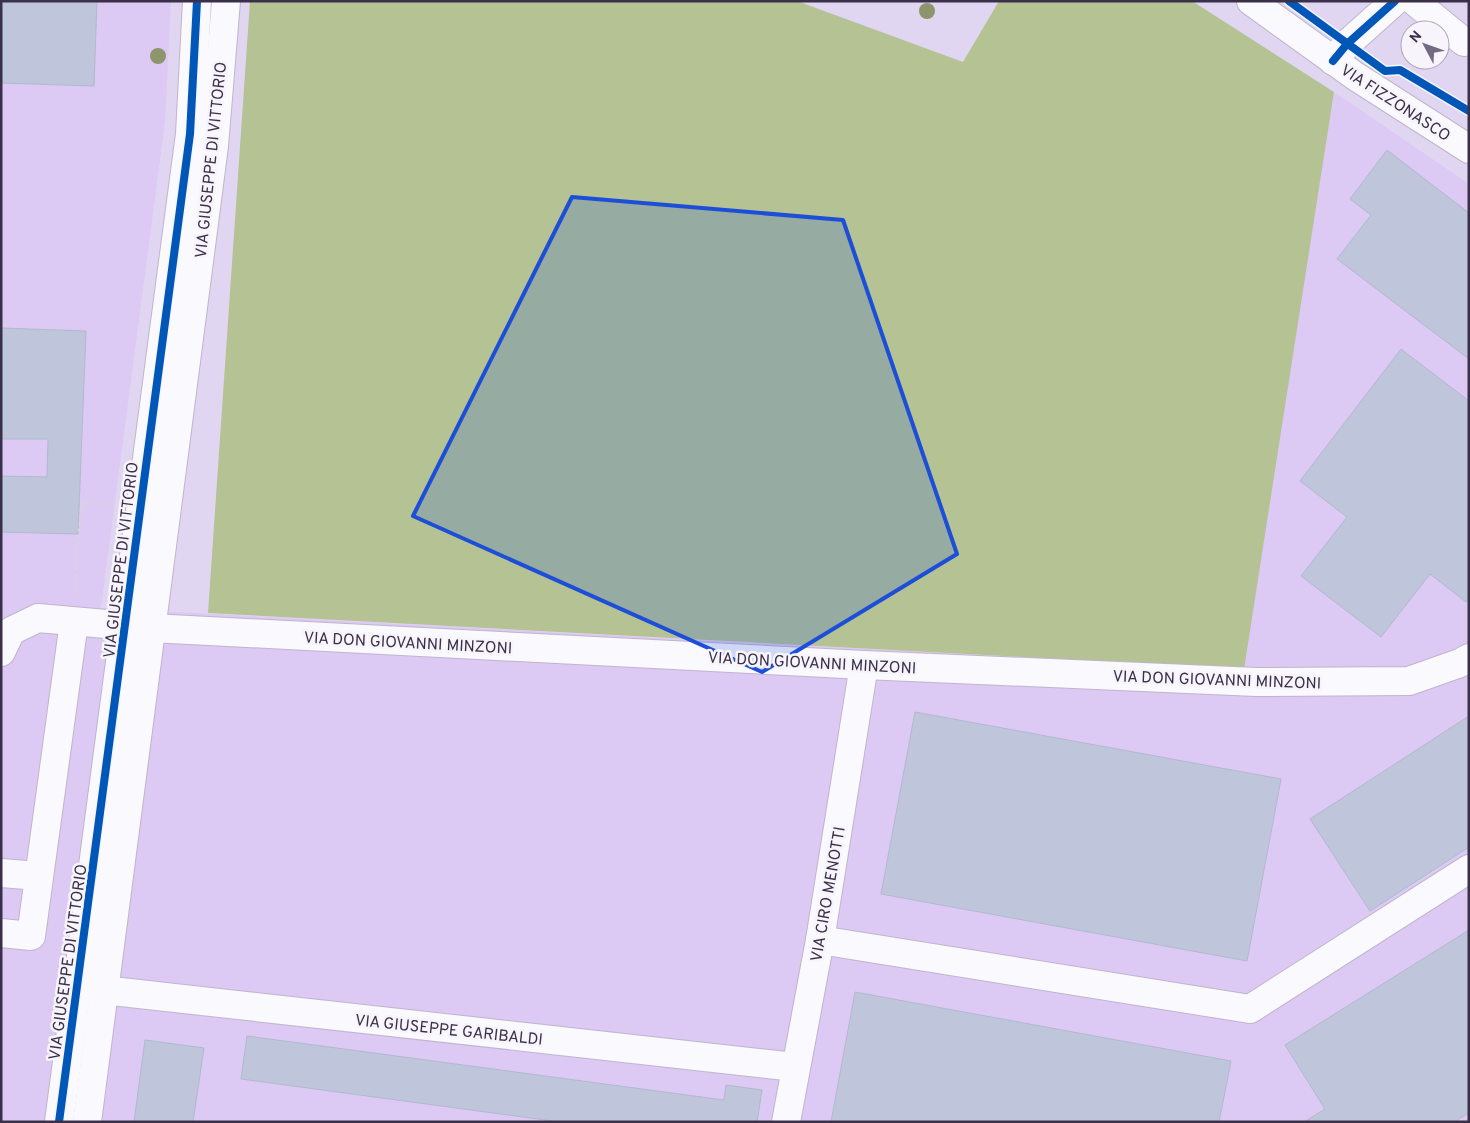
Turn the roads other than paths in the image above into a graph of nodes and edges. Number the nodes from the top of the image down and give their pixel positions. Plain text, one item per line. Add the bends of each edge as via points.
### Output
1 (197, 1) edge
2 (226, 1) edge
3 (1251, 1) edge
4 (1395, 1) edge
5 (1414, 1) edge
6 (1464, 42) dead end
7 (1333, 61) junction
8 (1469, 149) edge
9 (74, 622) junction
10 (138, 628) junction
11 (1, 652) edge
12 (1469, 658) edge
13 (864, 665) junction
14 (1469, 869) edge
15 (1, 874) edge
16 (39, 876) junction
17 (1, 933) edge
18 (820, 940) junction
19 (103, 990) junction
20 (795, 1067) junction
21 (59, 1122) edge
22 (87, 1122) edge
23 (786, 1122) edge

1 - 10 street, VIA GIUSEPPE DI VITTORIO via 190,134
2 - 10 street, VIA GIUSEPPE DI VITTORIO via 214,146
3 - 7 street, VIA FIZZONASCO
4 - 7 street
5 - 6 street
7 - 8 street, VIA FIZZONASCO
9 - 10 street, VIA DON GIOVANNI MINZONI
9 - 11 street, VIA DON GIOVANNI MINZONI via 38,618 11,631
9 - 16 street
10 - 13 street, VIA DON GIOVANNI MINZONI
10 - 19 street, VIA GIUSEPPE DI VITTORIO
10 - 21 street, VIA GIUSEPPE DI VITTORIO
12 - 13 street, VIA DON GIOVANNI MINZONI via 1410,681 1256,682
13 - 18 street, VIA CIRO MENOTTI
14 - 18 street via 1250,1009
15 - 16 street
16 - 17 street via 31,936
18 - 20 street, VIA CIRO MENOTTI
19 - 20 street, VIA GIUSEPPE GARIBALDI
19 - 22 street, VIA GIUSEPPE DI VITTORIO
20 - 23 street, VIA CIRO MENOTTI

